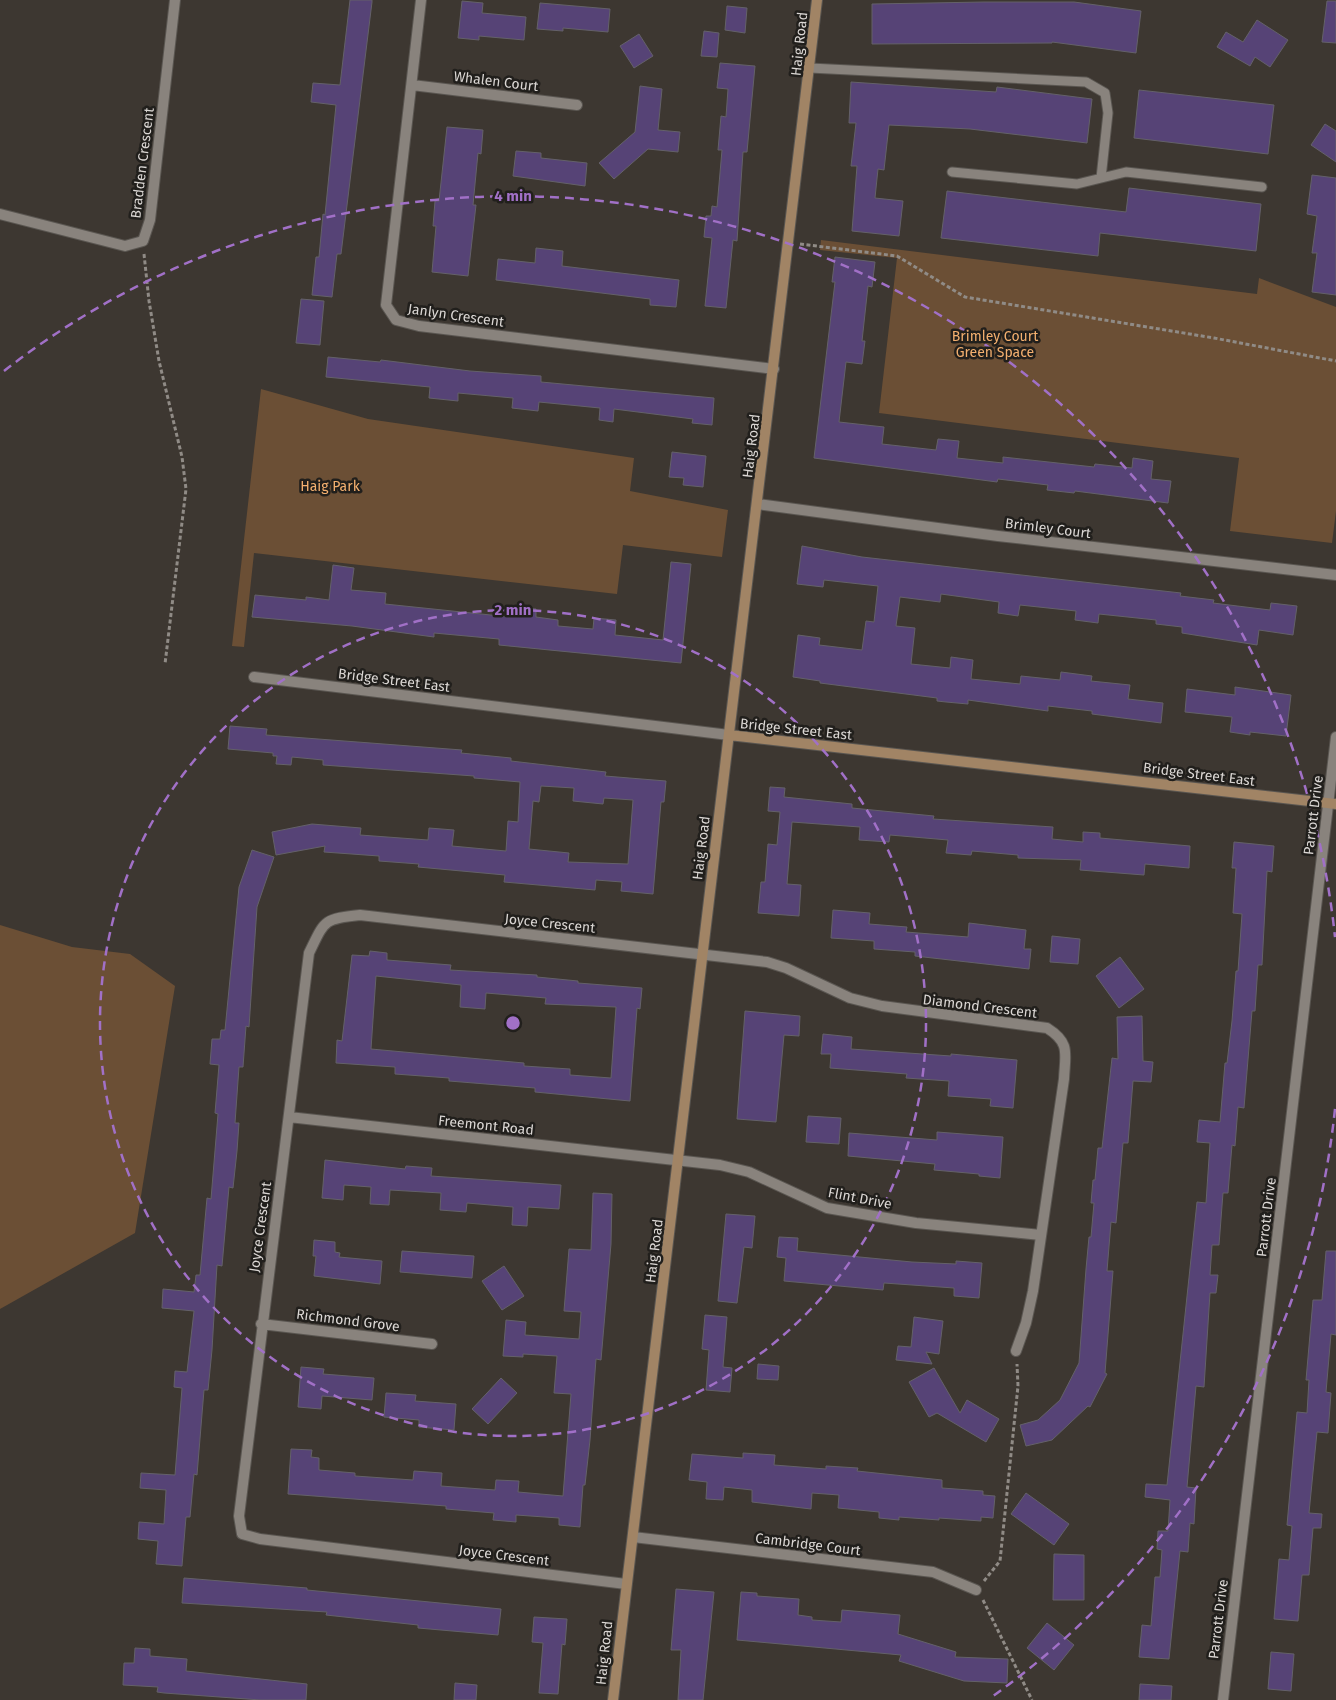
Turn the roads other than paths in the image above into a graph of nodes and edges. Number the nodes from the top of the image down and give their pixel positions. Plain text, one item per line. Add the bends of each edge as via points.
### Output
1 (175, 0) edge
2 (421, 0) edge
3 (817, 0) edge
4 (810, 68) junction
5 (412, 85) junction
6 (577, 105) dead end
7 (952, 172) dead end
8 (1102, 178) junction
9 (1262, 187) dead end
10 (0, 214) edge
11 (774, 369) junction
12 (758, 504) junction
13 (1336, 575) edge
14 (254, 677) dead end
15 (729, 735) junction
16 (1336, 738) edge
17 (1332, 804) edge
18 (702, 954) junction
19 (289, 1117) junction
20 (680, 1160) junction
21 (1042, 1235) junction
22 (261, 1324) junction
23 (432, 1344) dead end
24 (1016, 1351) road end
25 (633, 1537) junction
26 (626, 1584) junction
27 (976, 1590) road end
28 (613, 1700) edge
29 (1223, 1700) edge

1 - 10 street, Bradden Crescent via 150,220 143,241 125,246
2 - 5 street, Janlyn Crescent
3 - 4 street, Haig Road
4 - 8 lane via 1086,82 1105,93 1108,113
4 - 11 street, Haig Road
5 - 6 street, Whalen Court
5 - 11 street, Janlyn Crescent via 386,305 396,320 419,326
7 - 8 lane via 1077,184
8 - 9 lane via 1126,172
11 - 12 street, Haig Road
12 - 13 street, Brimley Court via 998,536
12 - 15 street, Haig Road
14 - 15 street, Bridge Street East
15 - 17 street, Bridge Street East
15 - 18 street, Haig Road
16 - 17 street, Parrott Drive
17 - 29 street, Parrott Drive
18 - 19 street, Joyce Crescent via 360,915 334,918 323,924 308,953
18 - 20 street, Haig Road
18 - 21 street, Diamond Crescent via 773,964 850,998 882,1006 1047,1028 1058,1035 1065,1045 1064,1079
19 - 20 street, Freemont Road
19 - 22 street, Joyce Crescent
20 - 21 street, Flint Drive via 749,1172 827,1208 916,1223
20 - 25 street, Haig Road
21 - 24 street, Diamond Crescent via 1026,1323
22 - 23 street, Richmond Grove
22 - 26 street, Joyce Crescent via 239,1516 242,1534 260,1539
25 - 26 street, Haig Road
25 - 27 street, Cambridge Court via 933,1572
26 - 28 street, Haig Road

